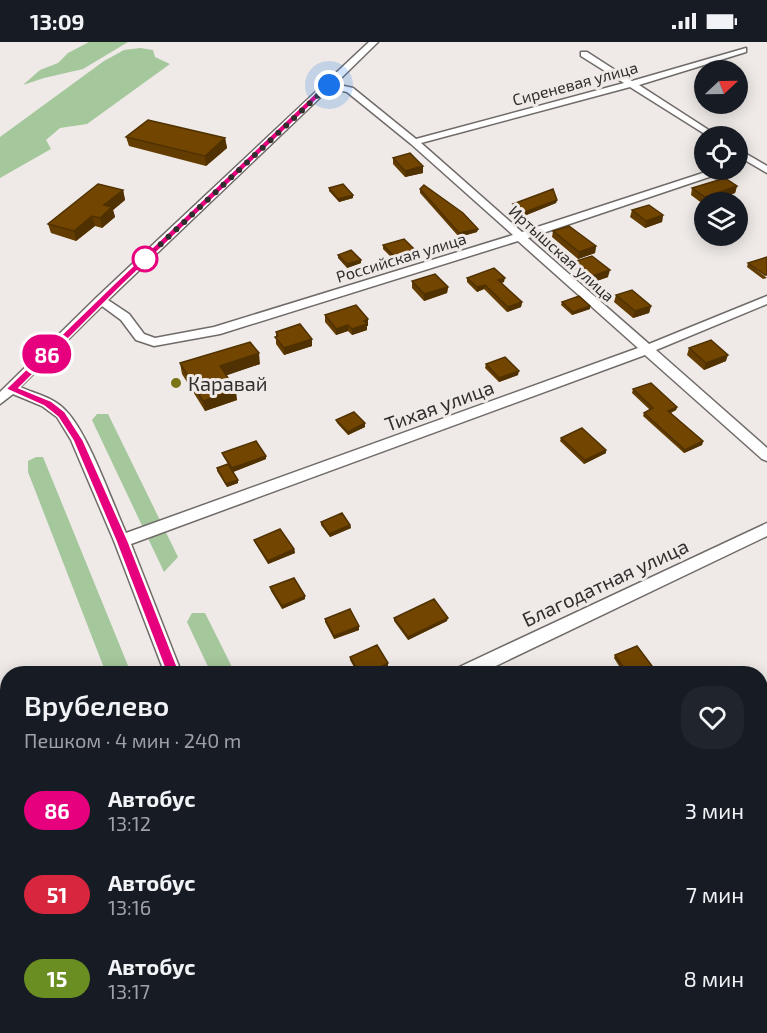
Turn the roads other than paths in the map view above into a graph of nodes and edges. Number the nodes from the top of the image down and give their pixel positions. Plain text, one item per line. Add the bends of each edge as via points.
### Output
1 (374, 42) edge
2 (743, 50) dead end
3 (584, 54) dead end
4 (631, 84) junction
5 (329, 85) junction
6 (698, 126) edge
7 (414, 142) junction
8 (767, 153) edge
9 (750, 159) joint
10 (767, 170) edge
11 (694, 179) edge
12 (519, 237) junction
13 (101, 300) junction
14 (767, 300) edge
15 (646, 350) junction
16 (12, 389) junction
17 (0, 400) edge
18 (767, 456) edge
19 (767, 529) edge
20 (122, 541) junction
21 (171, 666) edge
22 (478, 666) edge

1 - 5 street
2 - 4 street, Сиреневая улица
3 - 4 street
4 - 6 street
4 - 7 street, Сиреневая улица
5 - 7 street, Иртышская улица via 350,90
5 - 13 street
7 - 12 street, Иртышская улица
8 - 9 street
9 - 10 street
11 - 12 street, Российская улица
12 - 13 street, Российская улица via 216,332 154,342 140,338 125,317
12 - 15 street, Иртышская улица
13 - 16 street
14 - 15 street, Тихая улица
15 - 18 street, Иртышская улица
15 - 20 street, Тихая улица
16 - 17 street
16 - 20 street via 33,396 62,414 78,440
19 - 22 street, Благодатная улица
20 - 21 street

